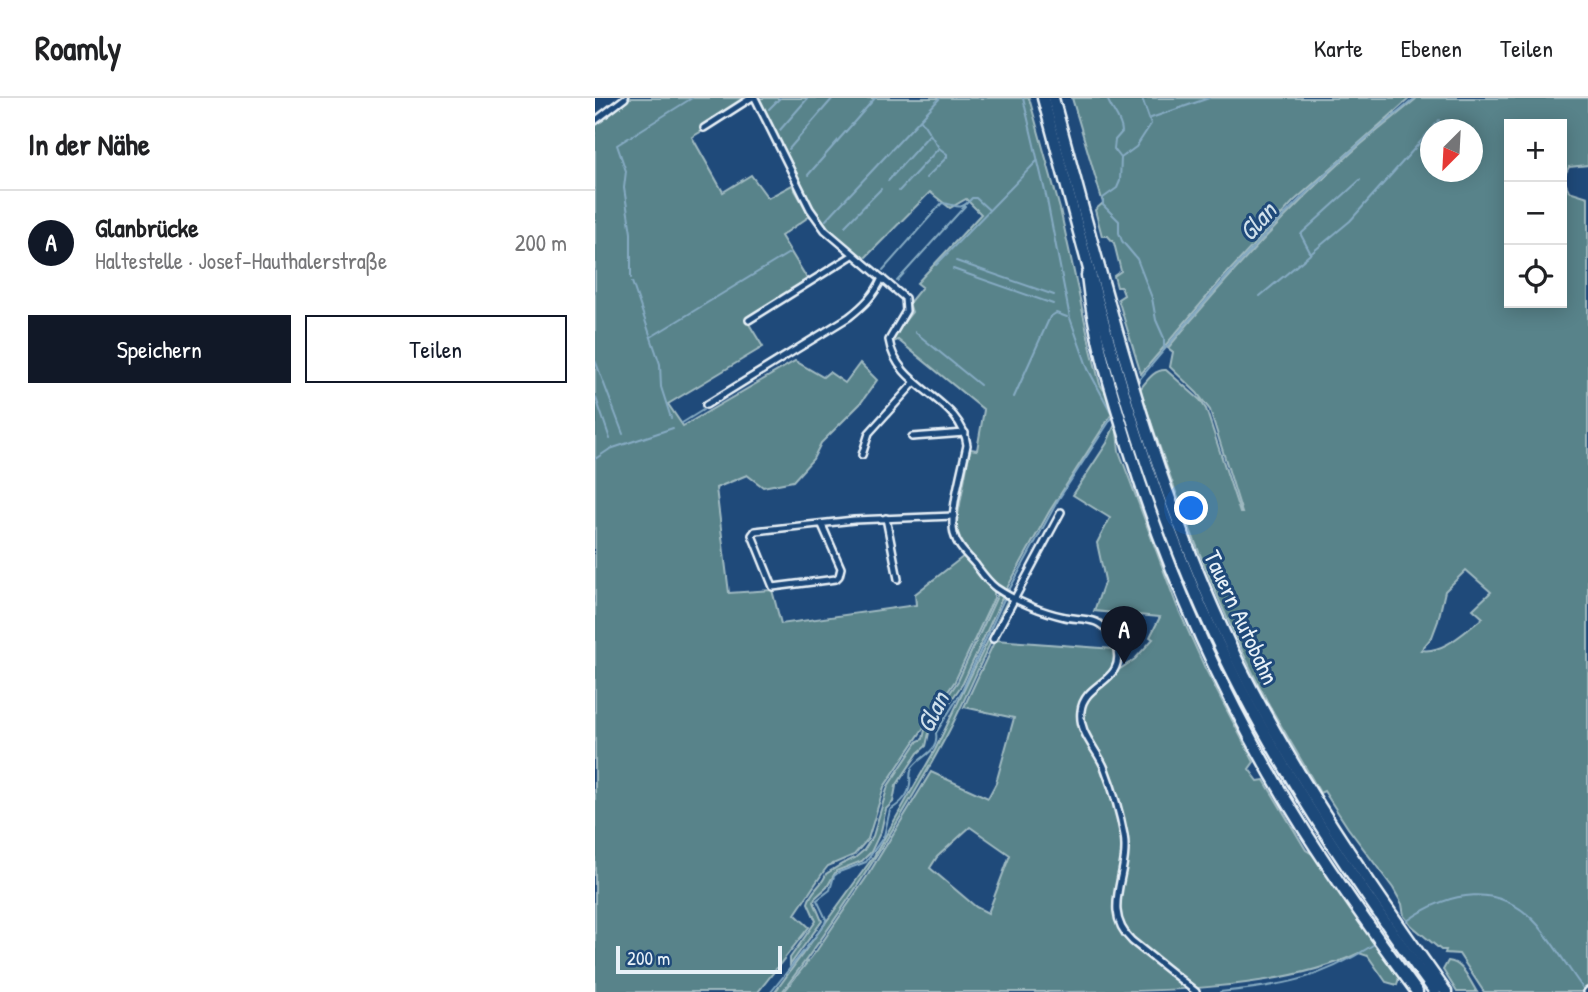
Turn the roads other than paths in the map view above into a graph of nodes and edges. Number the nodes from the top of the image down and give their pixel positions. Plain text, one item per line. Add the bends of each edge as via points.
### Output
1 (625, 98) edge
2 (753, 98) edge
3 (1043, 98) edge
4 (1053, 98) edge
5 (595, 121) edge
6 (704, 128) dead end
7 (1084, 247) junction
8 (853, 255) junction
9 (882, 278) junction
10 (749, 320) dead end
11 (914, 383) junction
12 (706, 405) dead end
13 (965, 433) junction
14 (912, 438) dead end
15 (862, 455) dead end
16 (1061, 512) dead end
17 (954, 516) junction
18 (886, 518) junction
19 (822, 525) junction
20 (898, 579) dead end
21 (1014, 597) junction
22 (1134, 624) dead end
23 (1112, 638) junction
24 (993, 639) dead end
25 (1195, 992) edge
26 (1417, 992) edge
27 (1435, 992) edge
28 (1446, 992) edge

1 - 5 street
2 - 6 street
2 - 8 street via 815,218
3 - 7 highway
4 - 28 highway, Tauern Autobahn via 1130,379 1195,566 1265,715 1336,834
7 - 26 highway via 1090,303 1120,420 1172,569 1206,648 1304,829
7 - 27 highway via 1128,407 1202,608 1286,773 1350,874
8 - 9 street
8 - 10 street
9 - 11 street via 907,301 889,340 897,362
9 - 12 street via 874,294 849,317
11 - 13 street via 950,410
11 - 15 street via 869,433
13 - 14 street
13 - 17 street
16 - 21 street
17 - 18 street
17 - 21 street via 957,543 998,589
18 - 19 street
18 - 20 street
19 - 19 street via 841,568 839,576 773,587 752,534
21 - 23 street via 1061,616 1094,621
21 - 24 street
22 - 23 street
23 - 25 street via 1116,668 1087,696 1081,713 1084,730 1105,767 1124,834 1117,919 1123,933

